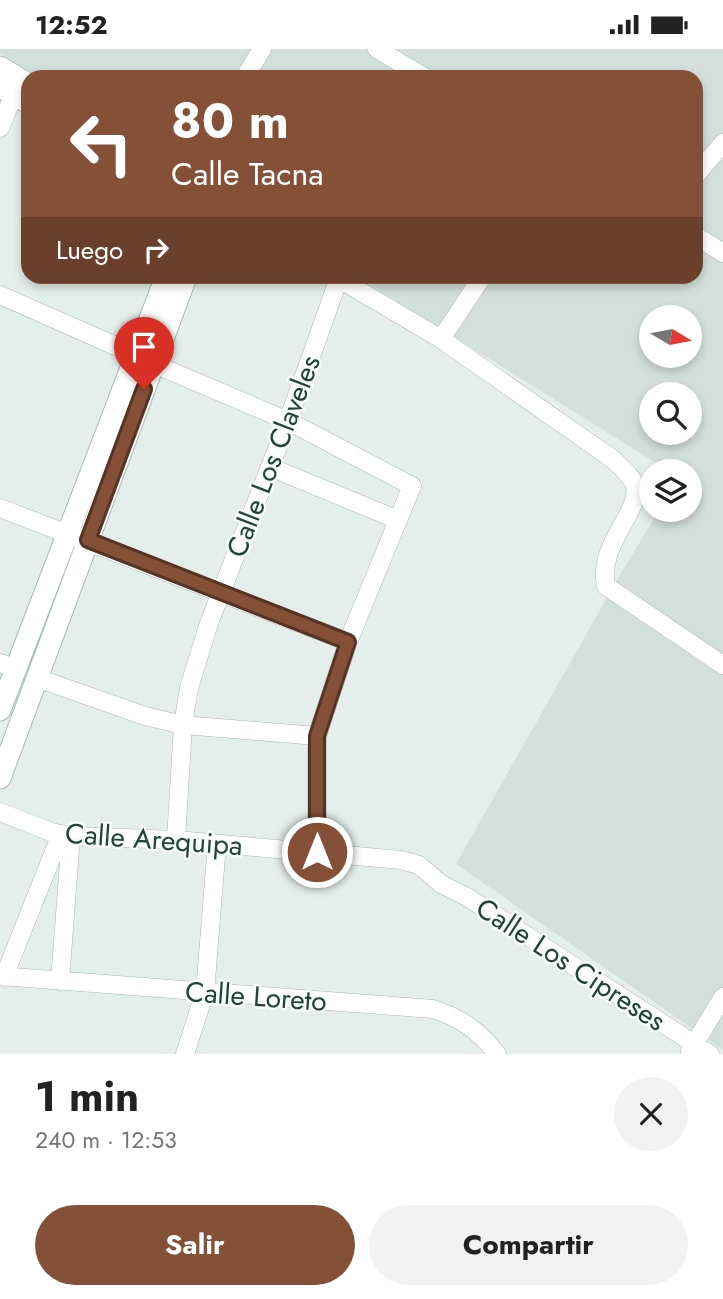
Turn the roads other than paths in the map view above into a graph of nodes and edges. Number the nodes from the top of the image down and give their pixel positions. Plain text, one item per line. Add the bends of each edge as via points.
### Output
1 (262, 49) edge
2 (377, 49) edge
3 (0, 67) edge
4 (248, 70) edge
5 (412, 70) edge
6 (17, 92) edge
7 (0, 128) edge
8 (723, 143) edge
9 (703, 167) edge
10 (703, 240) edge
11 (723, 253) edge
12 (164, 284) edge
13 (182, 284) edge
14 (335, 284) edge
15 (349, 284) edge
16 (477, 284) edge
17 (0, 295) edge
18 (440, 339) junction
19 (145, 359) junction
20 (288, 421) junction
21 (270, 467) junction
22 (0, 508) edge
23 (398, 520) junction
24 (68, 532) junction
25 (88, 540) junction
26 (221, 592) junction
27 (348, 642) junction
28 (8, 666) edge
29 (723, 666) edge
30 (37, 678) junction
31 (0, 710) edge
32 (183, 725) junction
33 (317, 736) junction
34 (0, 778) edge
35 (0, 812) edge
36 (66, 835) junction
37 (176, 840) junction
38 (217, 843) junction
39 (317, 852) junction
40 (467, 897) joint
41 (2, 977) edge
42 (60, 981) junction
43 (205, 992) junction
44 (723, 997) edge
45 (698, 1051) edge
46 (185, 1054) edge
47 (497, 1054) edge

1 - 4 street
2 - 5 street
3 - 6 street
6 - 7 street
8 - 9 street
10 - 11 street
12 - 19 street
13 - 19 street
14 - 20 street, Calle Los Claveles
15 - 18 street
16 - 18 street
17 - 19 street
18 - 29 street via 614,460 630,477 635,498 607,555 606,586
19 - 20 street
19 - 24 street
19 - 25 street
20 - 21 street, Calle Los Claveles
20 - 23 street via 412,486
21 - 23 street
21 - 26 street, Calle Los Claveles
22 - 24 street
23 - 27 street
24 - 25 street
24 - 28 street
25 - 26 street
25 - 30 street
26 - 27 street
26 - 32 street, Calle Los Claveles via 189,688
27 - 33 street
28 - 31 street
30 - 32 street
30 - 34 street
32 - 33 street
32 - 37 street, Calle Los Claveles
33 - 39 street
35 - 36 street, Calle Arequipa
36 - 37 street, Calle Arequipa
36 - 41 street
36 - 42 street
37 - 38 street, Calle Arequipa
38 - 39 street, Calle Arequipa
38 - 43 street
39 - 40 street, Calle Arequipa via 419,865 441,884
40 - 45 street, Calle Los Cipreses
41 - 42 street, Calle Loreto
42 - 43 street, Calle Loreto
43 - 46 street
43 - 47 street, Calle Loreto via 433,1009 470,1025
44 - 45 street

